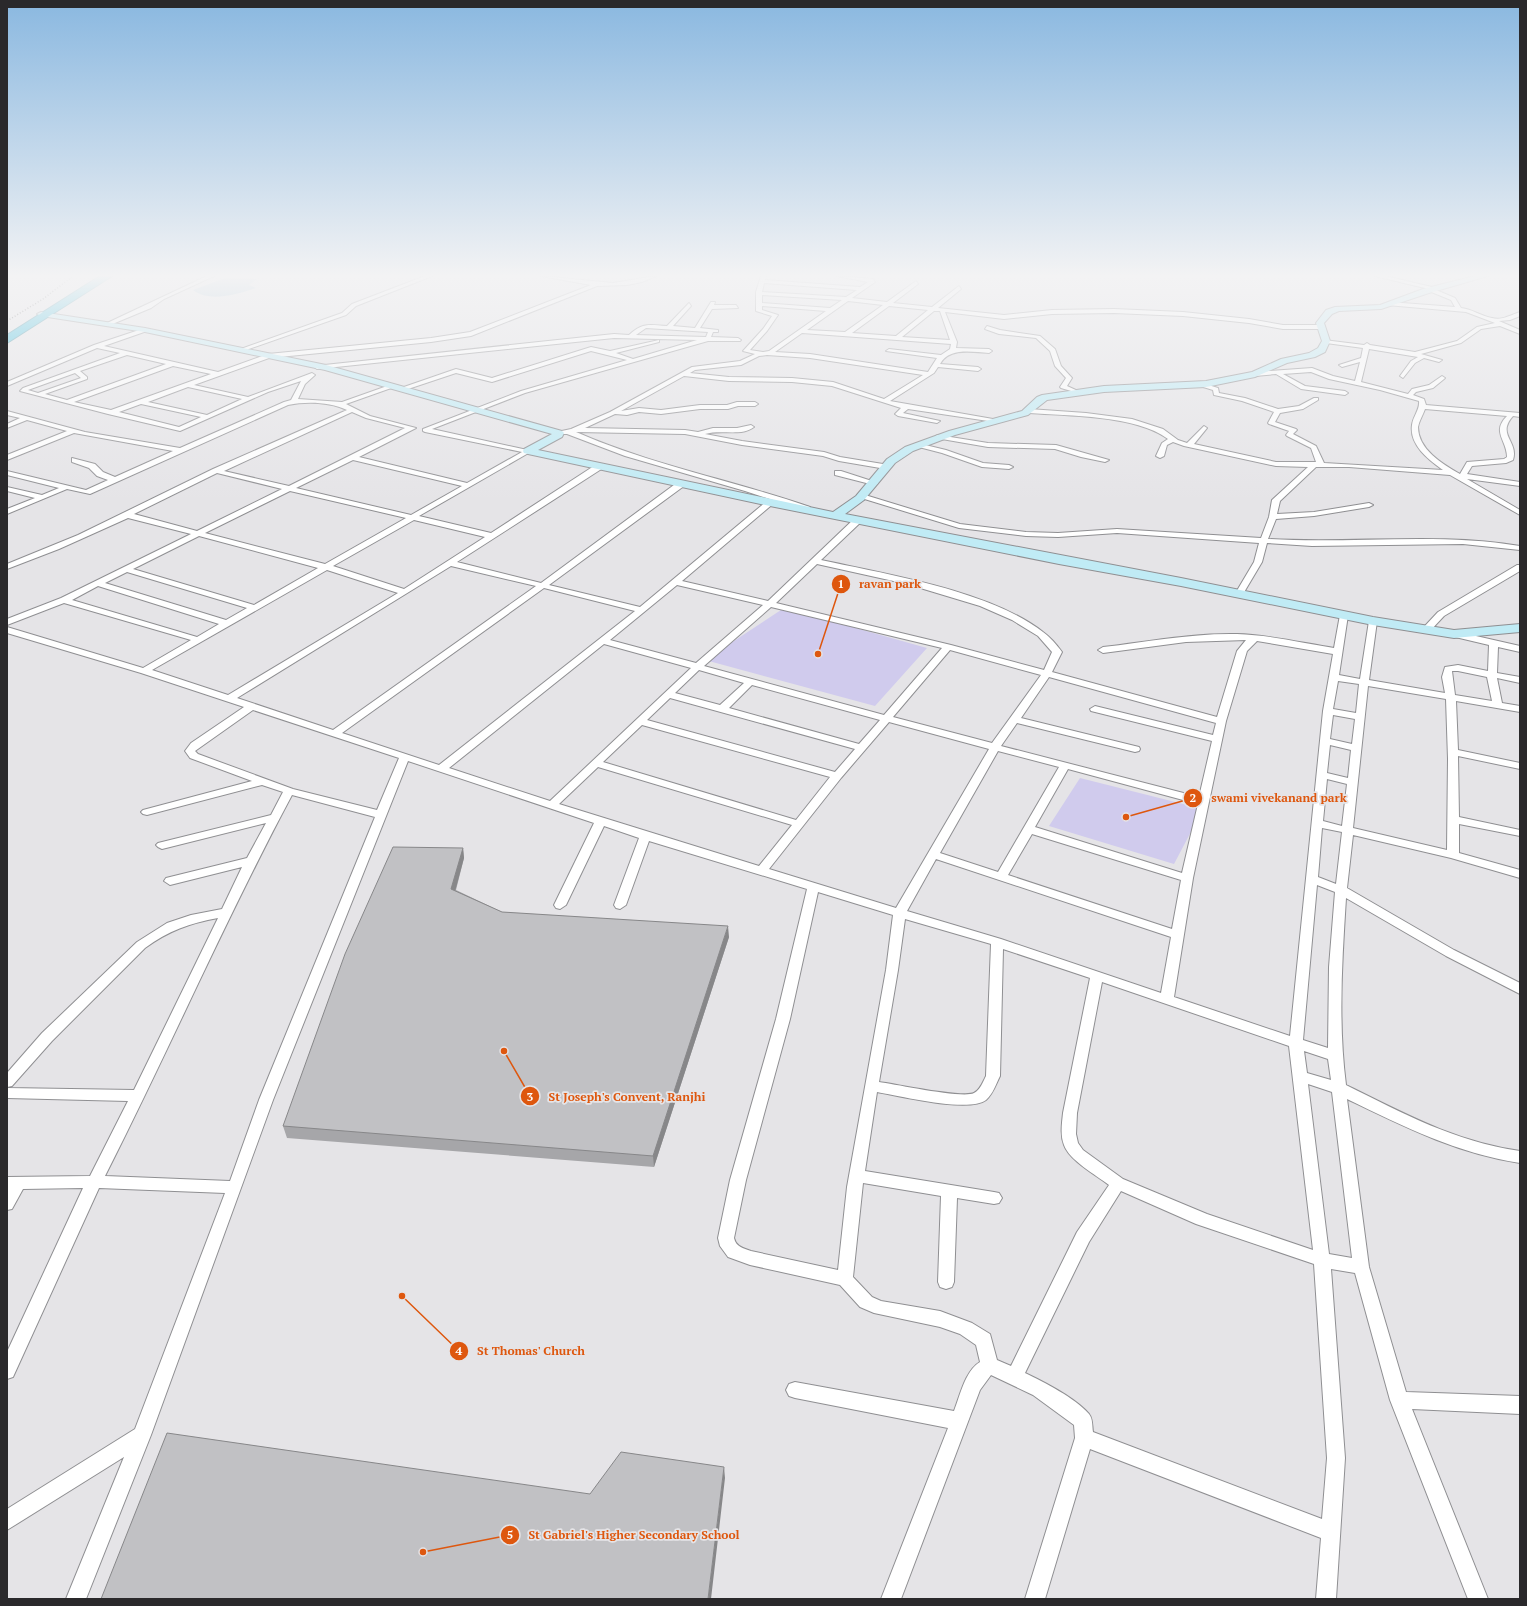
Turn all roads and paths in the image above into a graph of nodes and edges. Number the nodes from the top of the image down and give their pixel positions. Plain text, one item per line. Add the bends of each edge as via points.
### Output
1 (84, 351) edge
2 (118, 351) edge
3 (245, 351) edge
4 (310, 351) edge
5 (484, 351) edge
6 (582, 351) edge
7 (602, 351) edge
8 (617, 351) edge
9 (665, 351) edge
10 (746, 351) edge
11 (768, 351) edge
12 (896, 351) edge
13 (952, 351) edge
14 (1053, 351) edge
15 (1321, 351) edge
16 (1366, 351) edge
17 (1397, 351) edge
18 (1426, 351) edge
19 (127, 353) junction
20 (609, 353) junction
21 (765, 353) junction
22 (1415, 354) junction
23 (268, 356) junction
24 (859, 356) dead end
25 (1422, 356) junction
26 (942, 357) junction
27 (1364, 359) junction
28 (632, 360) junction
29 (843, 360) junction
30 (1439, 360) dead end
31 (173, 364) junction
32 (936, 365) junction
33 (1342, 365) dead end
34 (830, 366) dead end
35 (978, 369) dead end
36 (318, 370) junction
37 (76, 371) junction
38 (1276, 372) junction
39 (218, 374) junction
40 (684, 374) junction
41 (929, 374) junction
42 (1255, 374) junction
43 (1404, 376) dead end
44 (1442, 378) dead end
45 (922, 379) junction
46 (1358, 383) junction
47 (7, 384) edge
48 (186, 385) junction
49 (1202, 385) junction
50 (392, 386) junction
51 (403, 389) junction
52 (1076, 392) junction
53 (1346, 393) dead end
54 (38, 395) junction
55 (1409, 396) junction
56 (249, 398) junction
57 (1316, 399) dead end
58 (294, 401) junction
59 (885, 401) junction
60 (66, 402) junction
61 (141, 402) junction
62 (343, 404) junction
63 (755, 404) dead end
64 (906, 407) junction
65 (1423, 407) junction
66 (351, 410) junction
67 (473, 410) junction
68 (1030, 411) junction
69 (1277, 411) junction
70 (615, 412) junction
71 (7, 413) edge
72 (110, 413) junction
73 (1512, 414) junction
74 (1520, 415) edge
75 (208, 417) junction
76 (27, 418) junction
77 (937, 421) dead end
78 (993, 421) junction
79 (7, 426) edge
80 (751, 427) dead end
81 (411, 428) junction
82 (1204, 428) dead end
83 (425, 430) junction
84 (577, 430) junction
85 (73, 431) junction
86 (564, 433) junction
87 (698, 434) junction
88 (938, 437) junction
89 (1173, 439) junction
90 (1189, 445) junction
91 (917, 446) junction
92 (181, 450) junction
93 (528, 451) junction
94 (1160, 456) dead end
95 (351, 457) junction
96 (7, 458) edge
97 (75, 460) dead end
98 (1105, 460) dead end
99 (1318, 465) junction
100 (600, 466) junction
101 (886, 467) junction
102 (1009, 467) dead end
103 (216, 471) junction
104 (7, 473) edge
105 (838, 473) dead end
106 (1452, 473) junction
107 (1462, 477) junction
108 (116, 480) junction
109 (874, 483) junction
110 (681, 484) junction
111 (1520, 484) edge
112 (468, 485) junction
113 (64, 488) junction
114 (290, 488) junction
115 (7, 489) edge
116 (862, 497) junction
117 (42, 498) junction
118 (7, 503) edge
119 (770, 503) junction
120 (1369, 505) dead end
121 (21, 506) junction
122 (813, 511) junction
123 (7, 512) edge
124 (1520, 514) edge
125 (127, 515) junction
126 (835, 516) junction
127 (413, 517) junction
128 (1274, 517) junction
129 (858, 520) junction
130 (198, 533) junction
131 (493, 536) junction
132 (1265, 541) junction
133 (1520, 548) edge
134 (816, 561) junction
135 (451, 563) junction
136 (7, 567) edge
137 (1520, 567) edge
138 (326, 568) junction
139 (125, 569) junction
140 (676, 582) junction
141 (97, 584) junction
142 (542, 586) junction
143 (405, 592) junction
144 (1239, 594) junction
145 (64, 600) junction
146 (769, 605) junction
147 (256, 608) junction
148 (642, 610) junction
149 (1344, 615) junction
150 (1373, 621) junction
151 (7, 622) edge
152 (228, 624) junction
153 (1520, 628) edge
154 (7, 630) edge
155 (1426, 630) junction
156 (1454, 634) junction
157 (1256, 638) junction
158 (199, 640) junction
159 (604, 641) junction
160 (1494, 643) junction
161 (948, 647) junction
162 (1520, 649) edge
163 (1103, 650) dead end
164 (1338, 652) junction
165 (697, 667) junction
166 (144, 670) junction
167 (1047, 673) junction
168 (1492, 675) junction
169 (1333, 677) junction
170 (1520, 680) edge
171 (751, 681) junction
172 (1364, 682) junction
173 (668, 694) junction
174 (1450, 697) junction
175 (229, 699) junction
176 (1497, 704) junction
177 (251, 707) junction
178 (722, 709) junction
179 (1095, 709) dead end
180 (1520, 709) edge
181 (1328, 711) junction
182 (1360, 717) junction
183 (888, 719) junction
184 (1014, 719) junction
185 (641, 721) junction
186 (1221, 721) junction
187 (334, 734) junction
188 (1218, 739) junction
189 (1325, 742) junction
190 (996, 747) junction
191 (862, 748) junction
192 (1357, 748) junction
193 (1135, 749) dead end
194 (1454, 752) junction
195 (405, 756) junction
196 (596, 763) junction
197 (1065, 765) junction
198 (1520, 766) edge
199 (442, 768) junction
200 (1322, 775) junction
201 (837, 776) junction
202 (264, 781) junction
203 (1353, 782) junction
204 (289, 791) junction
205 (1204, 802) junction
206 (552, 805) junction
207 (147, 812) dead end
208 (382, 815) junction
209 (275, 817) junction
210 (1453, 819) junction
211 (600, 822) junction
212 (1317, 823) junction
213 (799, 824) junction
214 (1029, 829) junction
215 (1348, 830) junction
216 (1520, 833) edge
217 (645, 836) junction
218 (162, 845) dead end
219 (932, 854) junction
220 (1453, 855) junction
221 (251, 861) junction
222 (761, 871) junction
223 (1520, 874) edge
224 (1002, 876) junction
225 (1187, 878) junction
226 (1312, 879) junction
227 (170, 881) dead end
228 (813, 887) junction
229 (1341, 890) junction
230 (620, 905) dead end
231 (560, 906) dead end
232 (226, 912) junction
233 (900, 912) junction
234 (1177, 935) junction
235 (997, 942) junction
236 (1097, 977) junction
237 (1520, 989) edge
238 (1167, 998) junction
239 (1296, 1043) junction
240 (1335, 1056) junction
241 (1300, 1076) junction
242 (7, 1082) edge
243 (871, 1086) junction
244 (1339, 1089) junction
245 (7, 1093) edge
246 (138, 1096) junction
247 (1520, 1157) edge
248 (857, 1176) junction
249 (94, 1182) junction
250 (13, 1183) edge
251 (1118, 1183) junction
252 (235, 1188) junction
253 (949, 1191) junction
254 (994, 1198) dead end
255 (7, 1204) edge
256 (1322, 1260) junction
257 (1361, 1267) junction
258 (845, 1279) junction
259 (946, 1282) dead end
260 (990, 1366) junction
261 (7, 1371) edge
262 (1014, 1377) junction
263 (795, 1390) dead end
264 (1399, 1400) junction
265 (1520, 1405) edge
266 (959, 1421) junction
267 (142, 1435) junction
268 (1084, 1438) junction
269 (7, 1520) edge
270 (1331, 1532) junction
271 (76, 1599) edge
272 (891, 1599) edge
273 (1035, 1599) edge
274 (1326, 1599) edge
275 (1478, 1599) edge

1 - 47 street
2 - 19 street
3 - 23 street
4 - 23 street
5 - 36 street
6 - 51 street via 492,380 460,371
7 - 20 street
8 - 20 street
9 - 28 street
10 - 21 street
11 - 21 street
12 - 26 street
13 - 26 street
14 - 52 street via 1058,366 1069,378 1063,386
15 - 42 street via 1284,361
16 - 27 street
17 - 22 street
18 - 22 street
19 - 31 street
19 - 37 street
20 - 28 street
21 - 29 street
21 - 40 street via 741,363 699,367
22 - 25 street
23 - 36 street
23 - 39 street
24 - 29 street
25 - 30 street
25 - 43 street via 1413,362
26 - 32 street
27 - 33 street
27 - 46 street
28 - 67 street via 523,392
29 - 41 street
31 - 39 street
31 - 60 street
32 - 35 street
32 - 41 street
34 - 45 street
36 - 50 street
36 - 56 street
36 - 58 street via 302,383
37 - 54 street via 85,378
37 - 54 street via 22,390
38 - 42 street
38 - 46 street via 1312,370 1331,378
38 - 53 street via 1300,387
39 - 48 street
40 - 59 street via 729,379 827,383
40 - 70 street
41 - 45 street
42 - 49 street
44 - 55 street via 1431,387 1414,390
45 - 59 street
46 - 55 street
48 - 56 street
48 - 61 street
49 - 52 street via 1104,388
49 - 69 street via 1216,389 1216,394 1246,400
50 - 51 street
50 - 62 street
51 - 67 street
52 - 68 street via 1045,397 1037,401
54 - 60 street
55 - 65 street via 1422,400
56 - 75 street
57 - 69 street via 1301,408
58 - 62 street
58 - 92 street
59 - 64 street
60 - 72 street
61 - 72 street
61 - 75 street
62 - 66 street
63 - 70 street via 693,407 660,412
64 - 77 street via 898,414
64 - 78 street
65 - 73 street
65 - 106 street via 1415,425 1416,439 1431,458
66 - 81 street
66 - 103 street
67 - 83 street
67 - 86 street
68 - 78 street
68 - 89 street via 1132,421 1161,430
69 - 99 street via 1272,424 1294,430 1289,435 1314,447
70 - 84 street
71 - 76 street
72 - 75 street via 175,429
73 - 74 street
73 - 107 street via 1504,420 1502,428 1510,450 1510,458 1506,461 1470,464
76 - 79 street
76 - 85 street
78 - 88 street
80 - 87 street via 736,431 710,429
81 - 83 street
81 - 95 street
82 - 90 street
83 - 93 street
84 - 86 street
84 - 87 street via 677,431
85 - 92 street
85 - 96 street
86 - 93 street
86 - 122 street via 618,453
87 - 101 street via 824,454 838,459
88 - 91 street
88 - 98 street via 988,445 1056,447
89 - 90 street
89 - 94 street via 1164,444
90 - 99 street via 1276,464
91 - 101 street via 897,457
91 - 102 street via 944,451 982,465
92 - 108 street
93 - 100 street
93 - 112 street
95 - 112 street
95 - 114 street
97 - 108 street via 92,466 100,474
99 - 106 street
99 - 128 street via 1276,500
100 - 110 street
100 - 131 street
101 - 109 street
103 - 114 street
103 - 125 street
104 - 113 street
105 - 109 street
106 - 107 street
107 - 111 street
107 - 124 street
108 - 113 street via 87,492
109 - 116 street
110 - 119 street
110 - 142 street
112 - 127 street
113 - 117 street
114 - 127 street
114 - 130 street
115 - 117 street
116 - 126 street
116 - 132 street via 974,529 1058,535 1117,531
117 - 121 street
118 - 121 street
119 - 122 street
119 - 140 street
120 - 128 street via 1314,514
121 - 123 street
122 - 126 street
125 - 130 street
125 - 136 street
126 - 129 street
127 - 131 street
127 - 138 street
128 - 132 street via 1267,529
129 - 134 street
129 - 144 street
130 - 138 street
130 - 139 street
131 - 135 street
132 - 133 street via 1331,545 1463,542
132 - 144 street via 1258,562
134 - 146 street
134 - 167 street via 959,595 992,607 1031,628 1052,643 1057,652
135 - 142 street
135 - 143 street
137 - 155 street via 1441,614
138 - 143 street
138 - 147 street
139 - 141 street
139 - 147 street
140 - 146 street
140 - 148 street
141 - 145 street
141 - 152 street
142 - 148 street
142 - 187 street
143 - 175 street
144 - 149 street
145 - 151 street
145 - 158 street
146 - 161 street
146 - 165 street
147 - 152 street
148 - 159 street
149 - 150 street
149 - 164 street
150 - 155 street
150 - 172 street
152 - 158 street
153 - 156 street
154 - 166 street
155 - 156 street
156 - 160 street
157 - 163 street via 1199,638
157 - 164 street
157 - 186 street via 1242,651
158 - 166 street
159 - 165 street
159 - 199 street
160 - 162 street
160 - 168 street
161 - 167 street
161 - 183 street
164 - 169 street
165 - 171 street
165 - 173 street
166 - 175 street
167 - 184 street
167 - 186 street
168 - 170 street
168 - 174 street via 1458,668 1448,669 1446,673
168 - 176 street
169 - 172 street
169 - 181 street
171 - 178 street
171 - 183 street
172 - 174 street
172 - 182 street
173 - 178 street
173 - 185 street
174 - 176 street
174 - 194 street
175 - 177 street
176 - 180 street
177 - 187 street
177 - 202 street via 190,751 194,756
178 - 191 street
179 - 188 street
181 - 182 street
181 - 189 street
182 - 192 street
183 - 190 street
183 - 191 street
184 - 190 street
184 - 193 street
185 - 196 street
185 - 201 street
186 - 188 street
187 - 195 street
188 - 205 street
189 - 192 street
189 - 200 street
190 - 197 street
190 - 219 street
191 - 201 street
192 - 203 street
194 - 198 street
194 - 210 street
195 - 199 street
195 - 208 street
196 - 206 street
196 - 213 street
197 - 205 street
197 - 214 street
199 - 206 street
200 - 203 street
200 - 212 street
201 - 213 street
202 - 204 street
202 - 207 street
203 - 215 street
204 - 208 street
204 - 209 street
205 - 225 street
206 - 211 street
208 - 252 street via 266,1100
209 - 218 street
209 - 221 street
210 - 216 street
210 - 220 street
211 - 217 street
211 - 231 street
212 - 215 street
212 - 226 street
213 - 222 street
214 - 224 street
214 - 225 street
215 - 220 street
215 - 229 street
217 - 222 street
217 - 230 street
219 - 224 street
219 - 233 street
220 - 223 street
221 - 227 street
221 - 232 street
222 - 228 street
224 - 234 street
225 - 234 street
226 - 229 street
226 - 239 street
228 - 233 street
228 - 258 street via 783,1019 738,1180 726,1238 728,1246 734,1252 750,1258
229 - 237 street via 1450,953
229 - 240 street via 1335,967
232 - 242 street via 178,922 155,934 48,1037
232 - 246 street
233 - 235 street
233 - 243 street
234 - 238 street
235 - 236 street
235 - 243 street via 993,1076 982,1096 972,1101 958,1100
236 - 238 street
236 - 251 street via 1070,1114 1069,1134 1071,1145 1078,1154
238 - 239 street
239 - 240 street
239 - 241 street
240 - 244 street
241 - 244 street
241 - 256 street
243 - 248 street
244 - 247 street via 1445,1139
244 - 257 street
245 - 246 street
246 - 249 street
248 - 253 street
248 - 258 street
249 - 250 street
249 - 252 street
249 - 261 street
250 - 255 street
251 - 256 street via 1202,1219
251 - 262 street via 1083,1237
252 - 267 street
253 - 254 street
253 - 259 street
256 - 257 street
256 - 270 street via 1336,1458
257 - 264 street
258 - 260 street via 866,1302 880,1308 940,1318 966,1328 984,1340
260 - 262 street
260 - 266 street via 983,1370 973,1385
262 - 268 street via 1074,1412 1083,1421
263 - 266 street
264 - 265 street
264 - 275 street
266 - 272 street
267 - 269 street
267 - 271 street
268 - 270 street
268 - 273 street
270 - 274 street

